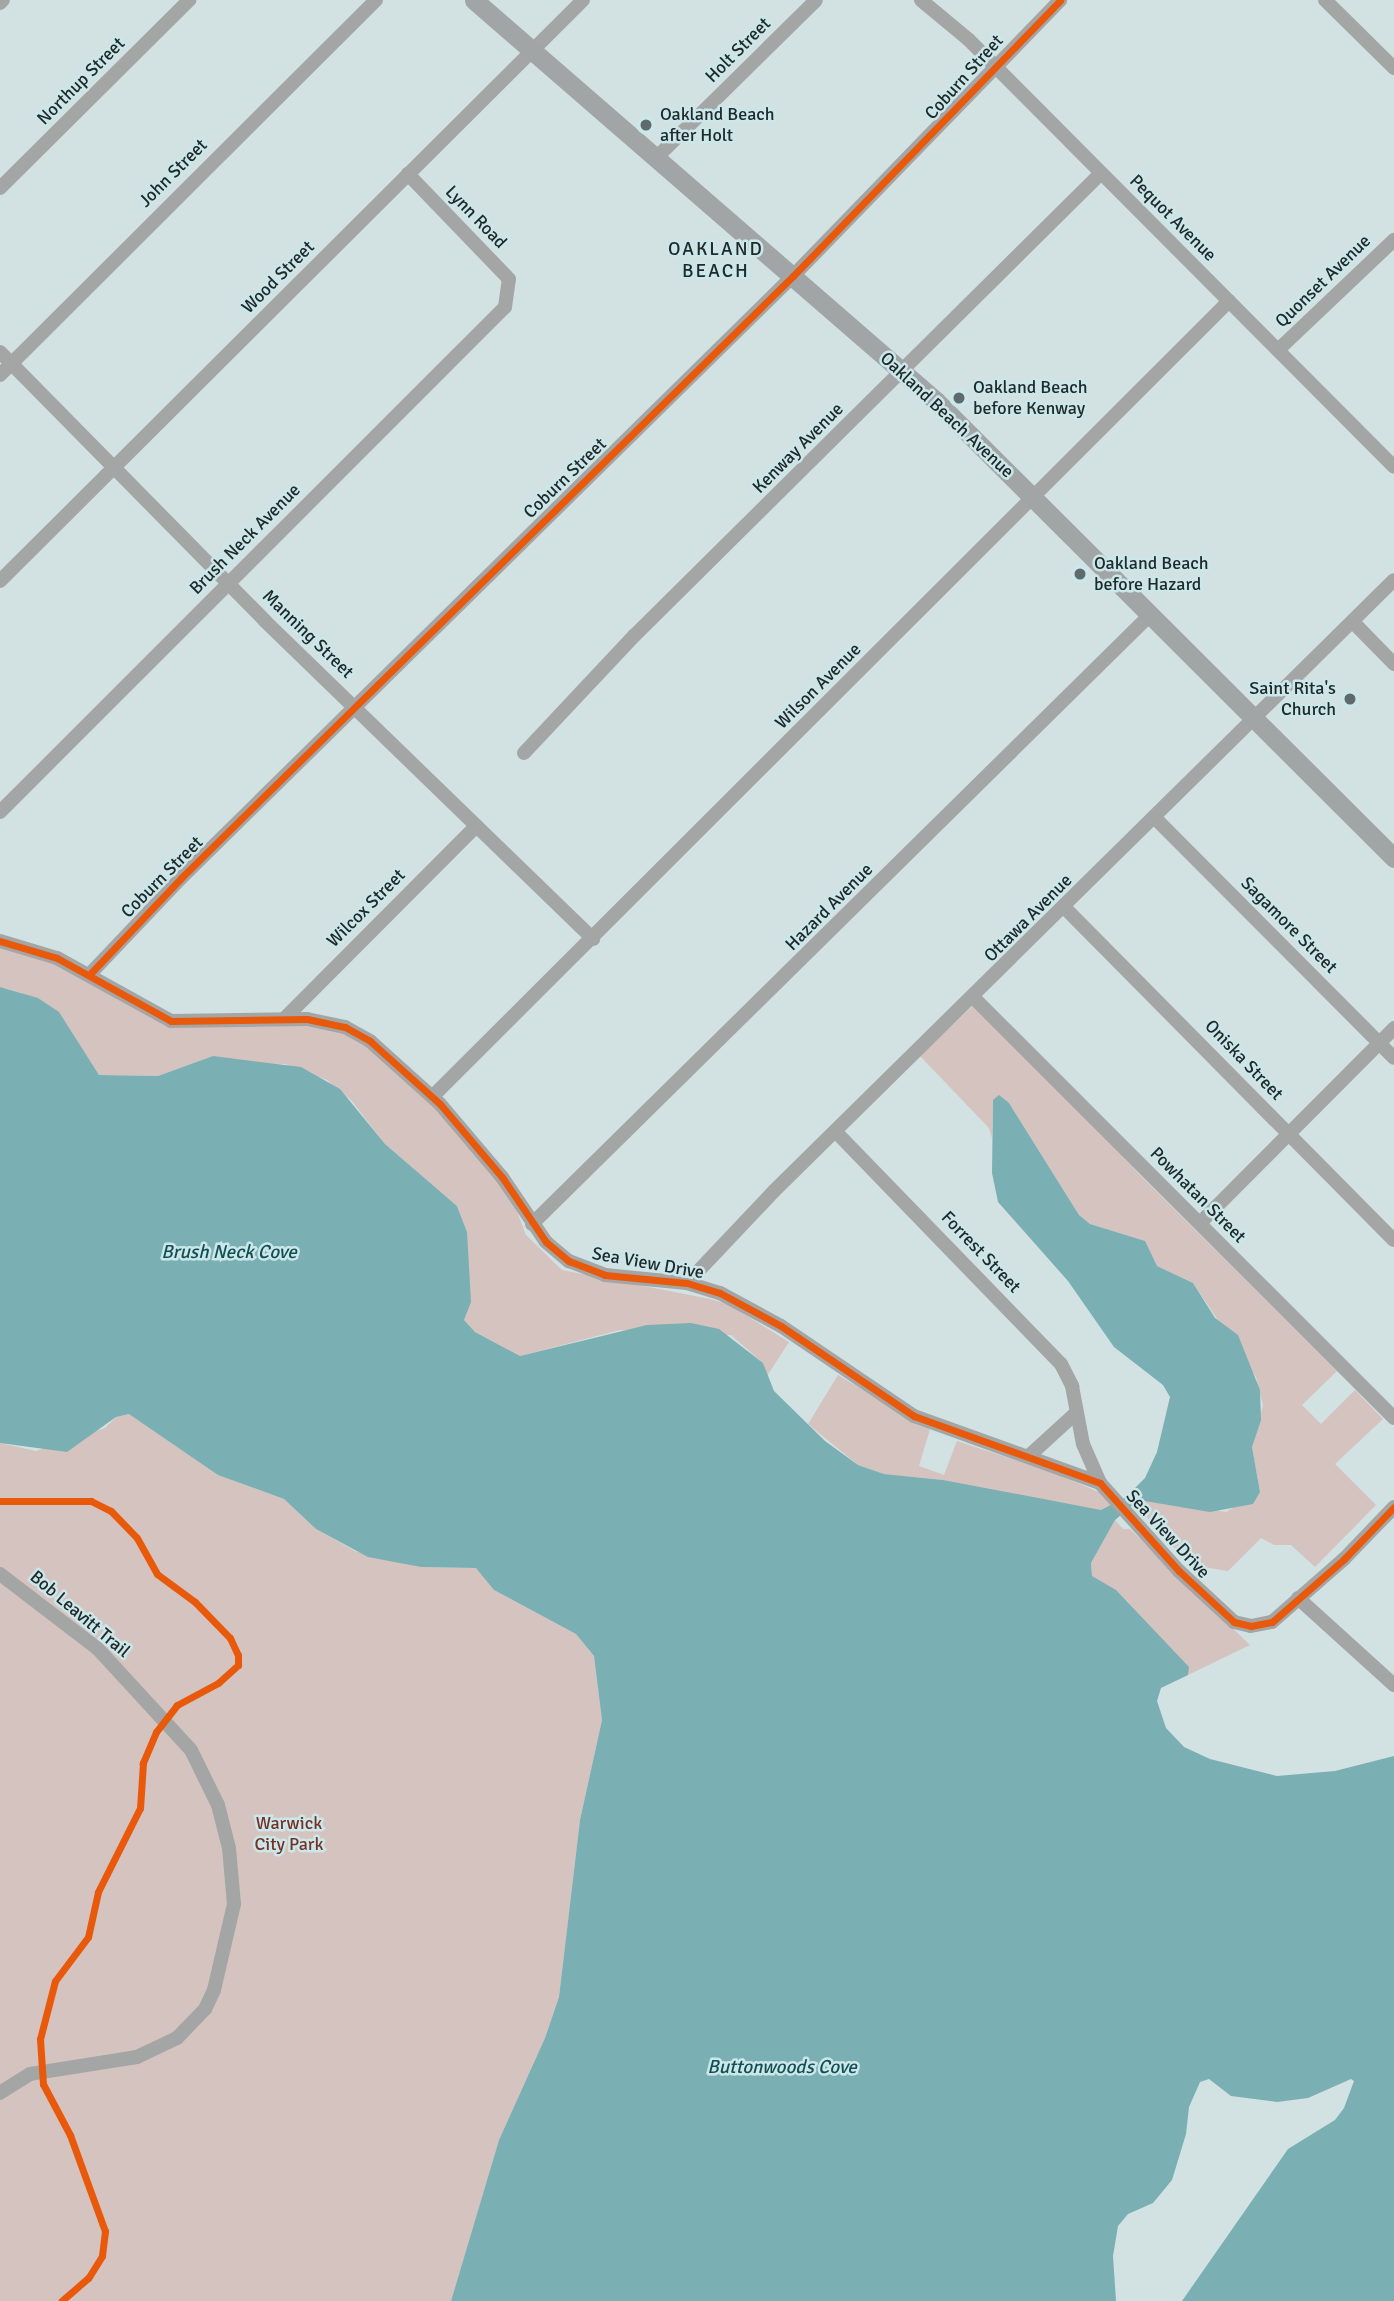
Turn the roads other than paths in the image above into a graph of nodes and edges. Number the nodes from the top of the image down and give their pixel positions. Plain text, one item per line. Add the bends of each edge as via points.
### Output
1 (189, 0) edge
2 (376, 0) edge
3 (474, 0) edge
4 (583, 0) edge
5 (816, 0) edge
6 (921, 0) edge
7 (1060, 0) edge
8 (1325, 0) edge
9 (532, 51) junction
10 (996, 68) junction
11 (1394, 68) edge
12 (657, 157) junction
13 (1101, 173) junction
14 (408, 174) junction
15 (0, 188) edge
16 (1394, 240) edge
17 (793, 276) junction
18 (510, 290) joint
19 (1229, 301) junction
20 (1278, 350) junction
21 (0, 352) edge
22 (12, 364) junction
23 (902, 370) junction
24 (0, 375) edge
25 (1394, 467) edge
26 (114, 468) junction
27 (1034, 498) junction
28 (1394, 580) edge
29 (0, 581) edge
30 (228, 584) junction
31 (1150, 615) junction
32 (1353, 622) junction
33 (1394, 664) edge
34 (356, 706) junction
35 (1253, 718) junction
36 (524, 753) dead end
37 (0, 812) edge
38 (1156, 819) junction
39 (476, 826) junction
40 (1394, 858) edge
41 (1065, 908) junction
42 (593, 939) junction
43 (0, 941) edge
44 (89, 975) junction
45 (974, 998) junction
46 (285, 1018) junction
47 (1394, 1028) edge
48 (1379, 1043) junction
49 (1394, 1058) edge
50 (433, 1097) junction
51 (836, 1132) junction
52 (1290, 1133) junction
53 (1201, 1222) junction
54 (532, 1224) junction
55 (1394, 1240) edge
56 (687, 1283) junction
57 (1076, 1413) junction
58 (1394, 1418) edge
59 (1030, 1455) junction
60 (1100, 1483) junction
61 (1394, 1507) edge
62 (0, 1574) edge
63 (1298, 1598) junction
64 (1394, 1685) edge
65 (0, 2093) edge

1 - 15 street, Northup Street
2 - 22 street, John Street
3 - 9 street, Oakland Beach Avenue
4 - 9 street, Wood Street
5 - 12 street, Holt Street
6 - 10 street, Pequot Avenue
7 - 10 street, Coburn Street
8 - 11 street
9 - 12 street, Oakland Beach Avenue
9 - 14 street, Wood Street
10 - 13 street, Pequot Avenue
10 - 17 street, Coburn Street
12 - 17 street, Oakland Beach Avenue
13 - 19 street, Pequot Avenue
13 - 23 street, Kenway Avenue
14 - 18 street, Lynn Road via 498,266 509,279
14 - 26 street, Wood Street
16 - 20 street, Quonset Avenue
17 - 23 street, Oakland Beach Avenue
17 - 34 street, Coburn Street
18 - 30 street, Brush Neck Avenue via 499,315
19 - 20 street, Pequot Avenue
19 - 27 street, Wilson Avenue
20 - 25 street, Pequot Avenue
21 - 22 street, Manning Street
22 - 24 street, John Street
22 - 26 street, Manning Street
23 - 27 street, Oakland Beach Avenue
23 - 36 street, Kenway Avenue via 635,635
26 - 29 street, Wood Street
26 - 30 street, Manning Street
27 - 31 street, Oakland Beach Avenue
27 - 42 street, Wilson Avenue
28 - 32 street, Ottawa Avenue
30 - 34 street, Manning Street
30 - 37 street, Brush Neck Avenue
31 - 35 street, Oakland Beach Avenue
31 - 54 street, Hazard Avenue
32 - 33 street
32 - 35 street, Ottawa Avenue
34 - 39 street, Manning Street
34 - 44 street, Coburn Street
35 - 38 street, Ottawa Avenue
35 - 40 street, Oakland Beach Avenue
38 - 41 street, Ottawa Avenue
38 - 48 street, Sagamore Street
39 - 42 street, Manning Street
39 - 46 street, Wilcox Street
41 - 45 street, Ottawa Avenue
41 - 52 street, Oniska Street
42 - 50 street, Wilson Avenue
43 - 44 street, Sea View Drive via 45,954
44 - 46 street, Sea View Drive via 170,1021
45 - 51 street, Ottawa Avenue
45 - 53 street, Powhatan Street
46 - 50 street, Sea View Drive via 345,1027 379,1048
47 - 48 street
48 - 49 street, Sagamore Street
48 - 52 street
50 - 54 street, Sea View Drive via 502,1177
51 - 56 street, Ottawa Avenue
51 - 57 street, Forrest Street via 1039,1337 1067,1376
52 - 53 street
52 - 55 street, Oniska Street
53 - 58 street, Powhatan Street
54 - 56 street, Sea View Drive via 553,1248 588,1270
56 - 59 street, Sea View Drive via 720,1293 763,1315 914,1416
57 - 59 street
57 - 60 street, Forrest Street
59 - 60 street, Sea View Drive
60 - 63 street, Sea View Drive via 1234,1622 1251,1626 1272,1622
61 - 63 street, Sea View Drive
62 - 65 street, Bob Leavitt Trail via 97,1649 191,1750 218,1805 229,1848 234,1904 214,1990 205,2009 177,2038 137,2057 30,2074
63 - 64 street

